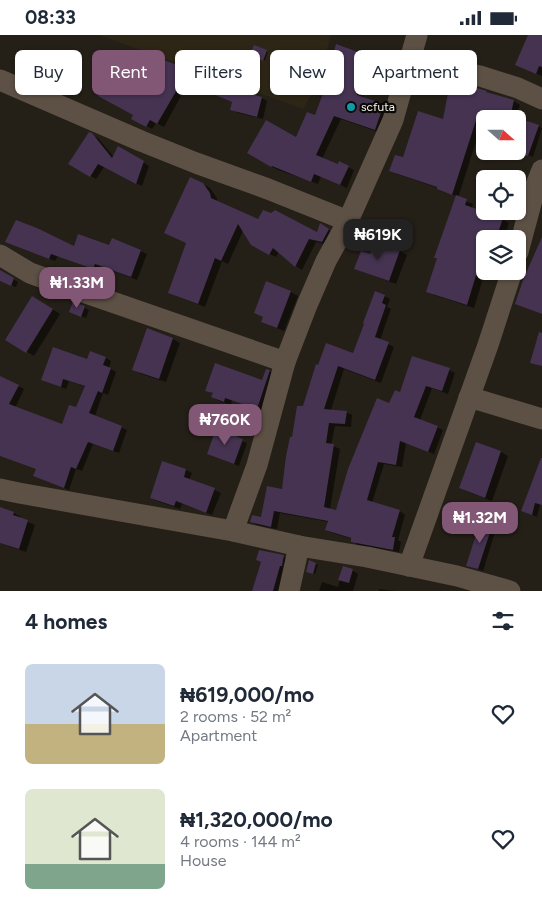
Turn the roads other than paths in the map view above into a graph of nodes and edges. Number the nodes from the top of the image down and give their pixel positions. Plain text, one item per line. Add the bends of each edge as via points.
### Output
1 (417, 35) edge
2 (413, 50) edge
3 (477, 75) edge
4 (0, 80) edge
5 (400, 95) edge
6 (542, 99) edge
7 (540, 181) edge
8 (348, 221) junction
9 (525, 230) edge
10 (0, 255) edge
11 (509, 280) edge
12 (285, 362) junction
13 (469, 397) junction
14 (542, 419) edge
15 (0, 489) edge
16 (233, 531) junction
17 (299, 546) junction
18 (409, 566) junction
19 (289, 591) edge
20 (510, 591) edge

1 - 2 street
3 - 6 street
4 - 8 street via 196,163
5 - 8 street via 394,120
7 - 9 street
8 - 12 street via 322,270
10 - 12 street via 30,273 75,290
11 - 13 street
12 - 16 street via 257,465
13 - 14 street
13 - 18 street
15 - 16 street
16 - 17 street
17 - 18 street
17 - 19 street
18 - 20 street

